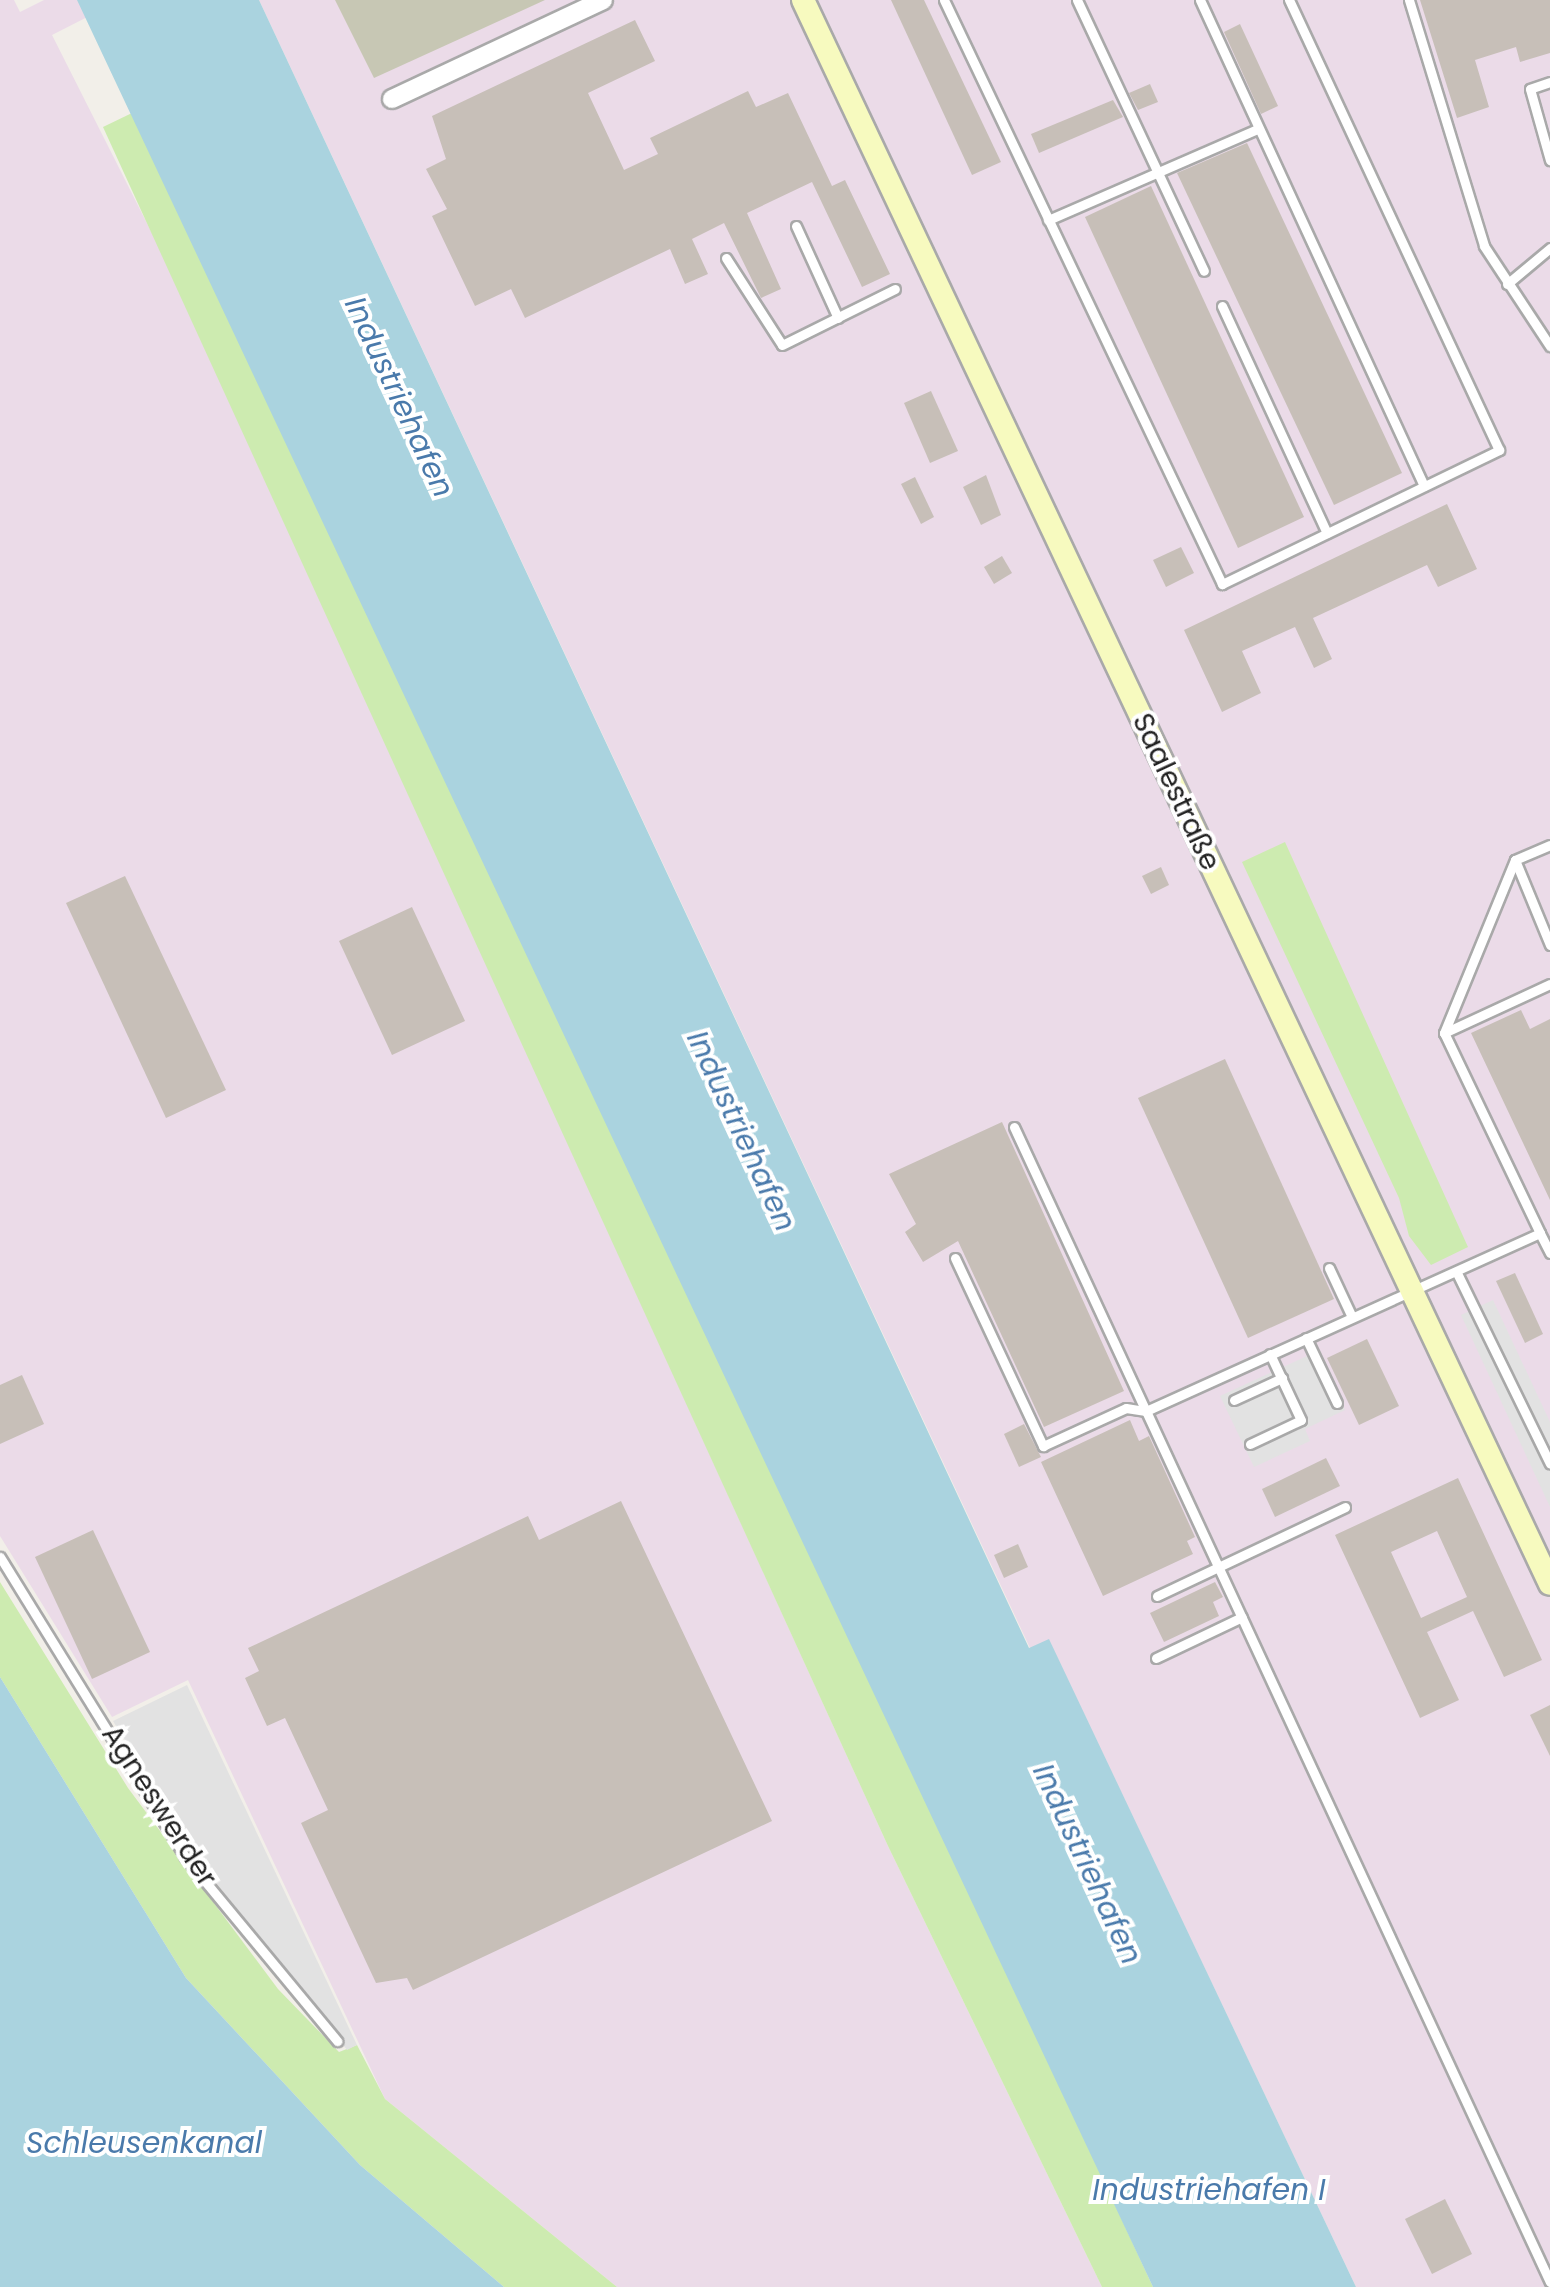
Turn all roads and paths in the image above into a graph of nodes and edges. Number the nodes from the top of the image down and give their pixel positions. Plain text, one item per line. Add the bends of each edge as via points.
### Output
1 (603, 0) edge
2 (804, 0) edge
3 (944, 0) edge
4 (1077, 0) edge
5 (1200, 0) edge
6 (1289, 0) edge
7 (1409, 0) edge
8 (1550, 82) edge
9 (392, 100) dead end
10 (1255, 130) junction
11 (1550, 160) edge
12 (1158, 172) junction
13 (1048, 220) junction
14 (796, 226) dead end
15 (1550, 248) edge
16 (726, 258) dead end
17 (1204, 270) dead end
18 (1508, 284) junction
19 (895, 289) dead end
20 (1222, 306) dead end
21 (838, 318) junction
22 (1550, 346) edge
23 (1424, 486) junction
24 (1327, 533) junction
25 (1550, 845) edge
26 (1515, 860) junction
27 (1550, 945) edge
28 (1550, 984) edge
29 (1444, 1032) junction
30 (1014, 1128) dead end
31 (1540, 1232) junction
32 (1550, 1253) edge
33 (955, 1258) dead end
34 (1329, 1268) dead end
35 (1457, 1273) junction
36 (1414, 1294) junction
37 (1352, 1317) junction
38 (1306, 1338) junction
39 (1270, 1354) junction
40 (1282, 1378) junction
41 (1234, 1400) dead end
42 (1337, 1403) dead end
43 (1146, 1411) junction
44 (1250, 1444) dead end
45 (1550, 1464) edge
46 (1345, 1506) dead end
47 (0, 1558) edge
48 (1219, 1568) junction
49 (1550, 1584) edge
50 (1157, 1596) dead end
51 (1242, 1617) junction
52 (1156, 1658) dead end
53 (337, 2041) dead end
54 (1550, 2282) edge

1 - 9 street
2 - 36 main road, Saalestraße
3 - 13 lane
4 - 12 lane
5 - 10 lane
6 - 23 lane via 1499,450
7 - 18 lane via 1484,246
8 - 11 lane via 1530,89
10 - 12 lane
10 - 23 lane
12 - 13 lane
12 - 17 lane
13 - 24 lane via 1222,584
14 - 21 lane
15 - 18 lane
16 - 21 lane via 782,346
18 - 22 lane
19 - 21 lane
20 - 24 lane
23 - 24 lane
25 - 26 lane
26 - 27 lane
26 - 29 lane
28 - 29 lane
29 - 31 lane
30 - 43 lane
31 - 32 lane
31 - 35 lane
33 - 43 lane via 1042,1446 1126,1408
34 - 37 lane
35 - 36 lane
35 - 45 lane
36 - 37 lane
36 - 49 main road, Saalestraße
37 - 38 lane
38 - 39 lane
38 - 42 lane
39 - 40 lane
39 - 43 lane
40 - 41 lane
40 - 44 lane via 1300,1420
43 - 48 lane
46 - 48 lane
47 - 53 lane, Agneswerder via 186,1858
48 - 50 lane
48 - 51 lane
51 - 52 lane
51 - 54 lane

